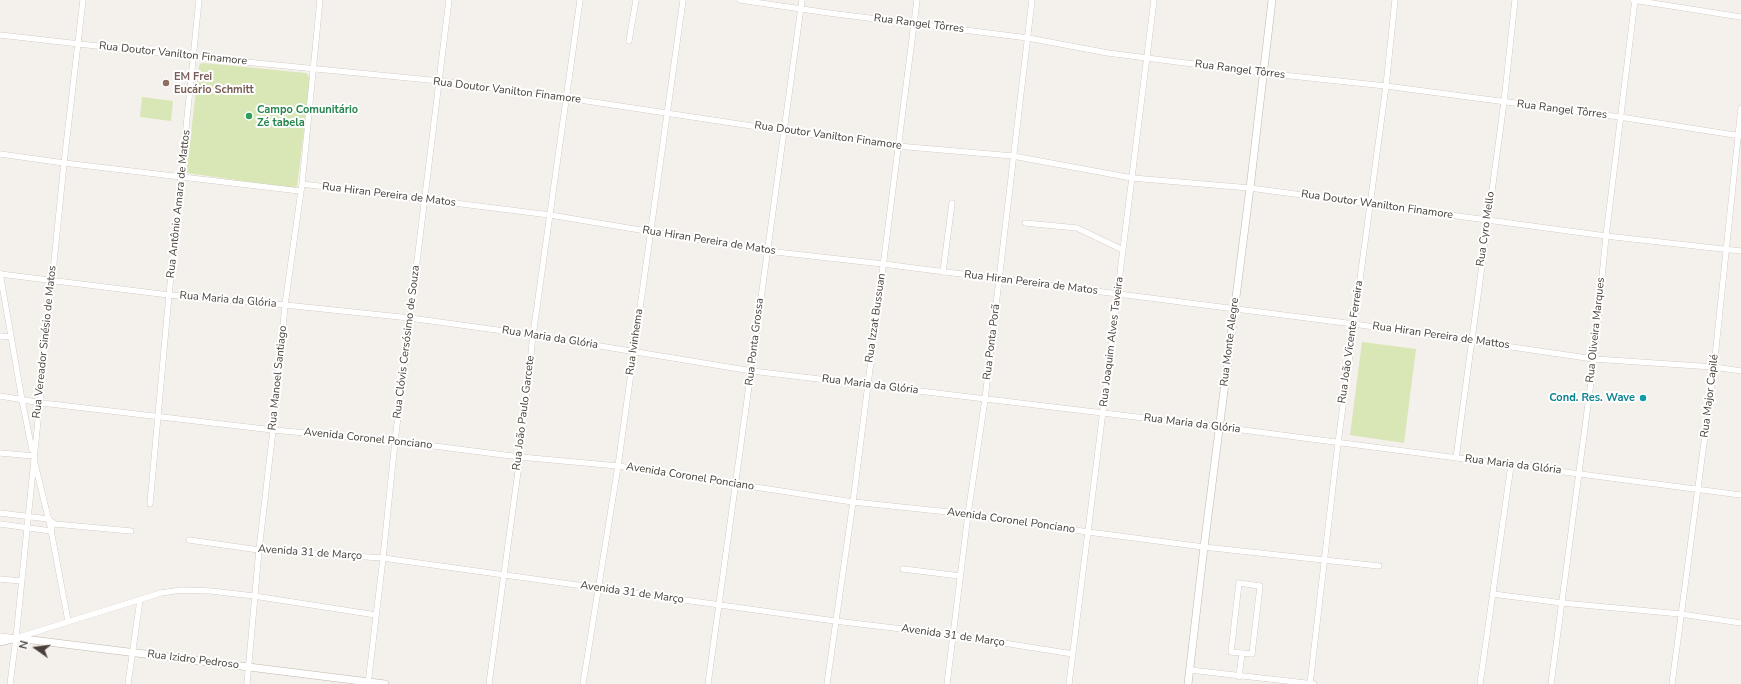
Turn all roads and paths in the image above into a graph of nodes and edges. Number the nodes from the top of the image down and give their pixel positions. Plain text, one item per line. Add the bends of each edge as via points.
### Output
1 (83, 0) edge
2 (199, 0) edge
3 (320, 0) edge
4 (449, 0) edge
5 (580, 0) edge
6 (636, 0) edge
7 (683, 0) edge
8 (740, 0) edge
9 (802, 0) edge
10 (917, 0) edge
11 (1032, 0) edge
12 (1154, 0) edge
13 (1272, 0) edge
14 (1395, 0) edge
15 (1515, 0) edge
16 (1634, 0) edge
17 (801, 9) junction
18 (1741, 17) edge
19 (914, 24) junction
20 (0, 35) edge
21 (1028, 38) junction
22 (629, 41) dead end
23 (78, 44) junction
24 (194, 57) junction
25 (1147, 57) junction
26 (314, 69) junction
27 (1263, 73) junction
28 (440, 81) junction
29 (1386, 86) junction
30 (567, 98) junction
31 (1504, 102) junction
32 (1741, 108) edge
33 (668, 113) junction
34 (1620, 118) junction
35 (785, 131) junction
36 (1739, 136) edge
37 (897, 146) junction
38 (0, 154) edge
39 (1013, 156) junction
40 (64, 163) junction
41 (181, 177) junction
42 (1132, 178) junction
43 (302, 184) junction
44 (1250, 188) junction
45 (300, 191) junction
46 (425, 200) junction
47 (952, 203) dead end
48 (1370, 204) junction
49 (550, 215) junction
50 (1487, 220) junction
51 (1025, 223) dead end
52 (650, 232) junction
53 (1606, 236) junction
54 (1727, 248) junction
55 (1123, 250) junction
56 (767, 251) junction
57 (1741, 251) edge
58 (883, 264) junction
59 (943, 272) junction
60 (0, 273) edge
61 (999, 279) junction
62 (52, 281) junction
63 (1118, 294) junction
64 (169, 295) junction
65 (285, 305) junction
66 (1234, 309) junction
67 (410, 318) junction
68 (1354, 324) junction
69 (533, 335) junction
70 (0, 336) edge
71 (11, 337) junction
72 (1472, 340) junction
73 (633, 351) junction
74 (1594, 359) junction
75 (1714, 367) junction
76 (1741, 370) edge
77 (752, 371) junction
78 (867, 385) junction
79 (0, 396) edge
80 (985, 399) junction
81 (22, 400) junction
82 (39, 402) junction
83 (1103, 413) junction
84 (158, 416) junction
85 (1220, 427) junction
86 (273, 430) junction
87 (395, 440) junction
88 (1338, 443) junction
89 (0, 453) edge
90 (34, 456) junction
91 (520, 457) junction
92 (1456, 458) junction
93 (1511, 465) junction
94 (618, 466) junction
95 (1578, 474) junction
96 (736, 484) junction
97 (1699, 490) junction
98 (1741, 495) edge
99 (853, 502) junction
100 (150, 504) dead end
101 (0, 513) edge
102 (968, 514) junction
103 (27, 517) junction
104 (48, 519) junction
105 (0, 524) edge
106 (55, 524) junction
107 (26, 528) junction
108 (51, 531) junction
109 (131, 531) dead end
110 (1088, 532) junction
111 (189, 540) dead end
112 (1204, 547) junction
113 (259, 550) junction
114 (383, 558) junction
115 (1325, 560) junction
116 (1379, 566) dead end
117 (903, 569) dead end
118 (504, 575) junction
119 (960, 576) junction
120 (0, 579) edge
121 (21, 581) junction
122 (598, 588) junction
123 (1493, 594) junction
124 (254, 596) junction
125 (140, 600) junction
126 (1562, 603) junction
127 (719, 605) junction
128 (1681, 614) junction
129 (376, 615) junction
130 (68, 621) junction
131 (835, 621) junction
132 (1741, 623) edge
133 (954, 635) junction
134 (0, 636) edge
135 (16, 638) junction
136 (0, 642) edge
137 (132, 653) junction
138 (1242, 653) junction
139 (1073, 654) junction
140 (249, 667) junction
141 (1190, 670) junction
142 (1239, 677) junction
143 (368, 683) edge
144 (10, 684) edge
145 (128, 684) edge
146 (247, 684) edge
147 (386, 684) edge
148 (489, 684) edge
149 (583, 684) edge
150 (708, 684) edge
151 (827, 684) edge
152 (947, 684) edge
153 (1069, 684) edge
154 (1188, 684) edge
155 (1311, 684) edge
156 (1480, 684) edge
157 (1551, 684) edge
158 (1672, 684) edge

1 - 23 street, Rua Vereador Sinésio de Matos
2 - 24 street, Rua Antônio Amara de Mattos
3 - 26 street, Rua Manoel Santiago
4 - 28 street, Rua Clóvis Cersósimo de Souza
5 - 30 street, Rua João Paulo Garcete
6 - 22 street
7 - 33 street, Rua Ivinhema
8 - 17 street, Rua Rangel Tôrres
9 - 17 street, Rua Ponta Grossa
10 - 19 street, Rua Izzat Bussuan
11 - 21 street, Rua Ponta Porã
12 - 25 street, Rua Joaquim Alves Taveira
13 - 27 street, Rua Monte Alegre
14 - 29 street, Rua João Vicente Ferreira
15 - 31 street, Rua Cyro Mello
16 - 18 street
16 - 34 street, Rua Oliveira Marques
17 - 19 street, Rua Rangel Tôrres
17 - 35 street, Rua Ponta Grossa
19 - 21 street, Rua Rangel Tôrres
19 - 37 street, Rua Izzat Bussuan
20 - 23 street, Rua Doutor Vanilton Finamore
21 - 25 street, Rua Rangel Tôrres
21 - 39 street, Rua Ponta Porã
23 - 24 street, Rua Doutor Vanilton Finamore
23 - 40 street, Rua Vereador Sinésio de Matos
24 - 26 street, Rua Doutor Vanilton Finamore
24 - 41 street, Rua Antônio Amara de Mattos
25 - 27 street, Rua Rangel Tôrres
25 - 42 street, Rua Joaquim Alves Taveira
26 - 28 street, Rua Doutor Vanilton Finamore
26 - 43 street, Rua Manoel Santiago
27 - 29 street, Rua Rangel Tôrres
27 - 44 street, Rua Monte Alegre
28 - 30 street, Rua Doutor Vanilton Finamore
28 - 46 street, Rua Clóvis Cersósimo de Souza
29 - 31 street, Rua Rangel Tôrres
29 - 48 street, Rua João Vicente Ferreira
30 - 33 street, Rua Doutor Vanilton Finamore
30 - 49 street, Rua João Paulo Garcete
31 - 34 street, Rua Rangel Tôrres
31 - 50 street, Rua Cyro Mello
32 - 36 street, Rua Major Capilé
33 - 35 street, Rua Doutor Vanilton Finamore
33 - 52 street, Rua Ivinhema
34 - 36 street, Rua Rangel Tôrres
34 - 53 street, Rua Oliveira Marques
35 - 37 street, Rua Doutor Vanilton Finamore
35 - 56 street, Rua Ponta Grossa
36 - 54 street, Rua Major Capilé
37 - 39 street, Rua Doutor Vanilton Finamore
37 - 58 street, Rua Izzat Bussuan
38 - 40 street
39 - 42 street, Rua Doutor Wanilton Finamore
39 - 61 street, Rua Ponta Porã
40 - 41 street
40 - 62 street, Rua Vereador Sinésio de Matos
41 - 45 street
41 - 64 street, Rua Antônio Amara de Mattos
42 - 44 street, Rua Doutor Wanilton Finamore
42 - 55 street, Rua Joaquim Alves Taveira
43 - 45 street, Rua Manoel Santiago
43 - 46 street, Rua Hiran Pereira de Matos
44 - 48 street, Rua Doutor Wanilton Finamore
44 - 66 street, Rua Monte Alegre
45 - 65 street, Rua Manoel Santiago
46 - 49 street, Rua Hiran Pereira de Matos
46 - 67 street, Rua Clóvis Cersósimo de Souza
47 - 59 street
48 - 50 street, Rua Doutor Wanilton Finamore
48 - 68 street, Rua João Vicente Ferreira
49 - 52 street, Rua Hiran Pereira de Matos
49 - 69 street, Rua João Paulo Garcete
50 - 53 street, Rua Doutor Wanilton Finamore
50 - 72 street, Rua Cyro Mello
51 - 55 street via 1077,228
52 - 56 street, Rua Hiran Pereira de Matos
52 - 73 street, Rua Ivinhema
53 - 54 street, Rua Doutor Wanilton Finamore
53 - 74 street, Rua Oliveira Marques
54 - 57 street, Rua Doutor Wanilton Finamore
54 - 75 street, Rua Major Capilé
55 - 63 street, Rua Joaquim Alves Taveira
56 - 58 street, Rua Hiran Pereira de Matos
56 - 77 street, Rua Ponta Grossa
58 - 59 street, Rua Hiran Pereira de Matos
58 - 78 street, Rua Izzat Bussuan
59 - 61 street, Rua Hiran Pereira de Matos
60 - 62 street, Rua Maria da Glória
60 - 71 street
61 - 63 street, Rua Hiran Pereira de Matos
61 - 80 street, Rua Ponta Porã
62 - 64 street, Rua Maria da Glória
62 - 82 street, Rua Vereador Sinésio de Matos
63 - 66 street, Rua Hiran Pereira de Mattos
63 - 83 street, Rua Joaquim Alves Taveira
64 - 65 street, Rua Maria da Glória
64 - 84 street, Rua Antônio Amara de Mattos
65 - 67 street, Rua Maria da Glória
65 - 86 street, Rua Manoel Santiago
66 - 68 street, Rua Hiran Pereira de Mattos
66 - 85 street, Rua Monte Alegre
67 - 69 street, Rua Maria da Glória
67 - 87 street, Rua Clóvis Cersósimo de Souza
68 - 72 street, Rua Hiran Pereira de Mattos
68 - 88 street, Rua João Vicente Ferreira
69 - 73 street, Rua Maria da Glória
69 - 91 street, Rua João Paulo Garcete
70 - 71 street
71 - 81 street
72 - 74 street, Rua Hiran Pereira de Mattos
72 - 92 street, Rua Cyro Mello
73 - 77 street, Rua Maria da Glória
73 - 94 street, Rua Ivinhema
74 - 75 street, Rua Hiran Pereira de Mattos
74 - 95 street, Rua Oliveira Marques
75 - 76 street, Rua Hiran Pereira de Mattos
75 - 97 street, Rua Major Capilé
77 - 78 street, Rua Maria da Glória
77 - 96 street, Rua Ponta Grossa
78 - 80 street, Rua Maria da Glória
78 - 99 street, Rua Izzat Bussuan
79 - 81 street, Avenida Coronel Ponciano
80 - 83 street, Rua Maria da Glória
80 - 102 street, Rua Ponta Porã
81 - 82 street, Avenida Coronel Ponciano
81 - 90 street
82 - 84 street, Avenida Coronel Ponciano
82 - 90 street, Rua Vereador Sinésio de Matos
83 - 85 street, Rua Maria da Glória
83 - 110 street, Rua Joaquim Alves Taveira
84 - 86 street, Avenida Coronel Ponciano
84 - 100 street, Rua Antônio Amara de Mattos
85 - 88 street, Rua Maria da Glória
85 - 112 street, Rua Monte Alegre
86 - 87 street, Avenida Coronel Ponciano
86 - 113 street, Rua Manoel Santiago
87 - 91 street, Avenida Coronel Ponciano
87 - 114 street, Rua Clóvis Cersósimo de Souza
88 - 92 street, Rua Maria da Glória
88 - 115 street, Rua João Vicente Ferreira
89 - 90 street
90 - 103 street, Rua Vereador Sinésio de Matos
90 - 104 street
91 - 94 street, Avenida Coronel Ponciano
91 - 118 street, Rua João Paulo Garcete
92 - 93 street, Rua Maria da Glória
93 - 95 street, Rua Maria da Glória
93 - 123 street
94 - 96 street, Avenida Coronel Ponciano
94 - 122 street, Rua Ivinhema
95 - 97 street, Rua Maria da Glória
95 - 126 street, Rua Oliveira Marques
96 - 99 street, Avenida Coronel Ponciano
96 - 127 street, Rua Ponta Grossa
97 - 98 street, Rua Maria da Glória
97 - 128 street, Rua Major Capilé
99 - 102 street, Avenida Coronel Ponciano
99 - 131 street, Rua Izzat Bussuan
101 - 103 street
102 - 110 street, Avenida Coronel Ponciano
102 - 119 street, Rua Ponta Porã
103 - 104 street
103 - 107 street, Rua Vereador Sinésio de Matos
104 - 106 street
104 - 108 street
105 - 107 street
106 - 108 street
106 - 109 street
107 - 108 street
107 - 121 street, Rua Vereador Sinésio de Matos
108 - 130 street
110 - 112 street, Avenida Coronel Ponciano
110 - 139 street, Rua Joaquim Alves Taveira
111 - 113 street, Avenida 31 de Março
112 - 115 street, Avenida Coronel Ponciano
112 - 141 street, Rua Monte Alegre
113 - 114 street, Avenida 31 de Março
113 - 124 street, Rua Manoel Santiago
114 - 118 street, Avenida 31 de Março
114 - 129 street, Rua Clóvis Cersósimo de Souza
115 - 116 street, Avenida Coronel Ponciano
115 - 155 street, Rua João Vicente Ferreira
117 - 119 street
118 - 122 street, Avenida 31 de Março
118 - 148 street, Rua João Paulo Garcete
119 - 133 street, Rua Ponta Porã
120 - 121 street
121 - 135 street, Rua Vereador Sinésio de Matos
122 - 127 street, Avenida 31 de Março
122 - 149 street, Rua Ivinhema
123 - 126 street
123 - 156 street
124 - 125 street via 181,590
124 - 129 street
124 - 140 street, Rua Manoel Santiago
125 - 130 street
125 - 137 street
126 - 128 street
126 - 157 street, Rua Oliveira Marques
127 - 131 street, Avenida 31 de Março
127 - 150 street, Rua Ponta Grossa
128 - 132 street
128 - 158 street, Rua Major Capilé
129 - 143 street, Rua Clóvis Cersósimo de Souza
130 - 135 street
131 - 133 street, Avenida 31 de Março
131 - 151 street, Rua Izzat Bussuan
133 - 139 street, Avenida 31 de Março
133 - 152 street, Rua Ponta Porã
134 - 135 street, Rua Izidro Pedroso
135 - 136 street
135 - 137 street, Rua Izidro Pedroso
135 - 144 street, Rua Vereador Sinésio de Matos
137 - 140 street, Rua Izidro Pedroso
137 - 145 street
138 - 138 street via 1252,654 1260,586 1239,583 1231,652
138 - 142 street
139 - 153 street, Rua Joaquim Alves Taveira
140 - 143 street, Rua Izidro Pedroso
140 - 146 street, Rua Manoel Santiago
141 - 142 street
141 - 154 street, Rua Monte Alegre
142 - 155 street
143 - 147 street, Rua Izidro Pedroso

